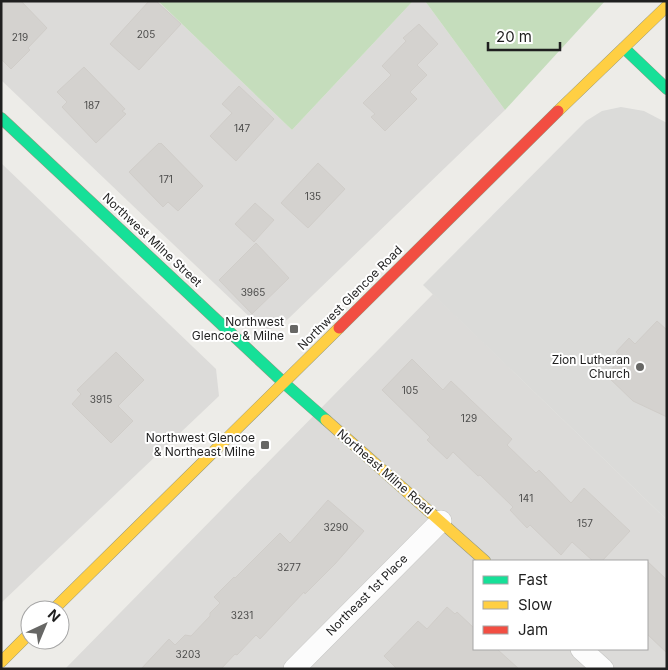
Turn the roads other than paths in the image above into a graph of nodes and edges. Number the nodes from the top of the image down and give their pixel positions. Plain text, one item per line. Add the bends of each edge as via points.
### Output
1 (667, 6) edge
2 (624, 48) junction
3 (667, 89) edge
4 (1, 118) edge
5 (284, 383) junction
6 (441, 521) junction
7 (484, 560) edge
8 (63, 600) edge
9 (20, 643) edge
10 (582, 650) edge
11 (1, 662) edge
12 (294, 669) edge
13 (603, 669) edge

1 - 2 main road, Northwest Glencoe Road
2 - 3 main road
2 - 5 main road, Northwest Glencoe Road
4 - 5 main road, Northwest Milne Street
5 - 6 main road, Northeast Milne Road
5 - 8 main road, Northwest Glencoe Road
6 - 7 main road, Northeast Milne Road
6 - 12 street, Northeast 1st Place
9 - 11 main road
10 - 13 street

